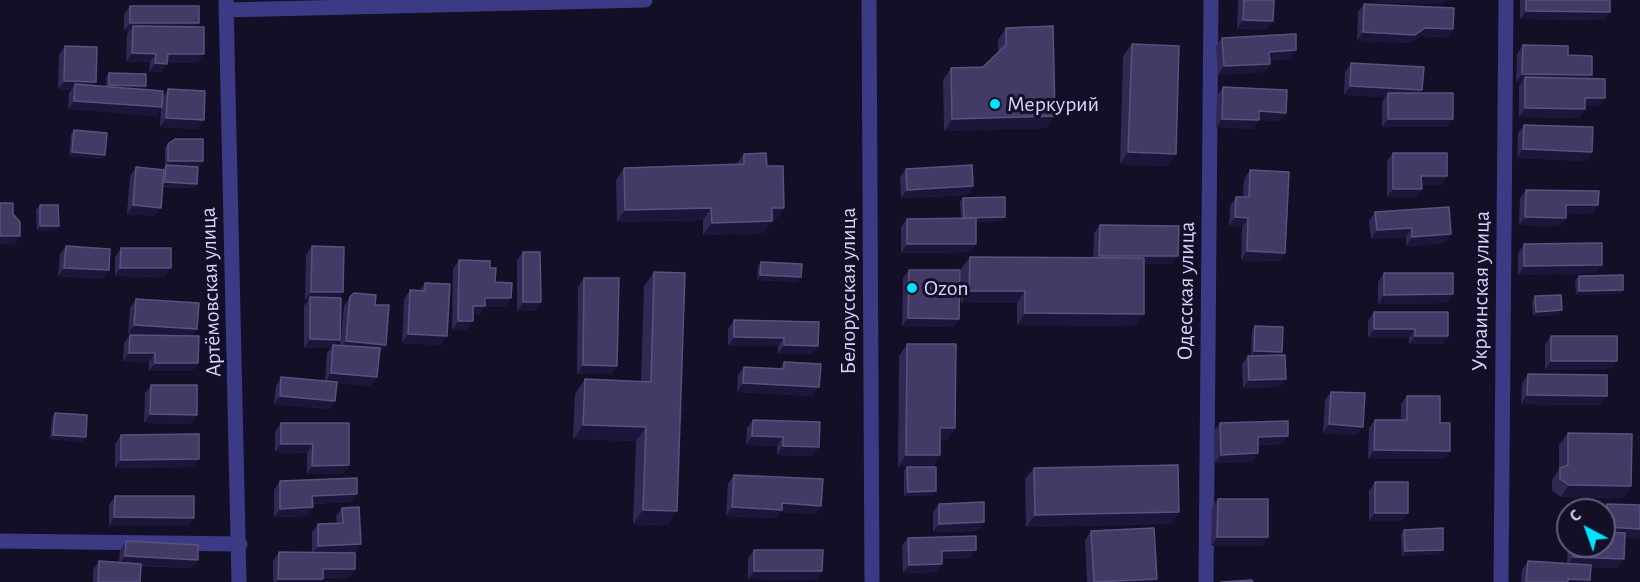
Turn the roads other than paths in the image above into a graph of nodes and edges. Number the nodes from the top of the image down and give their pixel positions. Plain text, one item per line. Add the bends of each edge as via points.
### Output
1 (645, 0) edge
2 (869, 0) edge
3 (1211, 0) edge
4 (1506, 0) edge
5 (226, 5) edge
6 (0, 542) edge
7 (240, 544) junction
8 (239, 582) edge
9 (872, 582) edge
10 (1206, 582) edge
11 (1501, 582) edge

1 - 5 street
2 - 9 street, Белорусская улица
3 - 10 street, Одесская улица
4 - 11 street, Украинская улица
5 - 7 street, Артёмовская улица
6 - 7 street
7 - 8 street, Артёмовская улица

